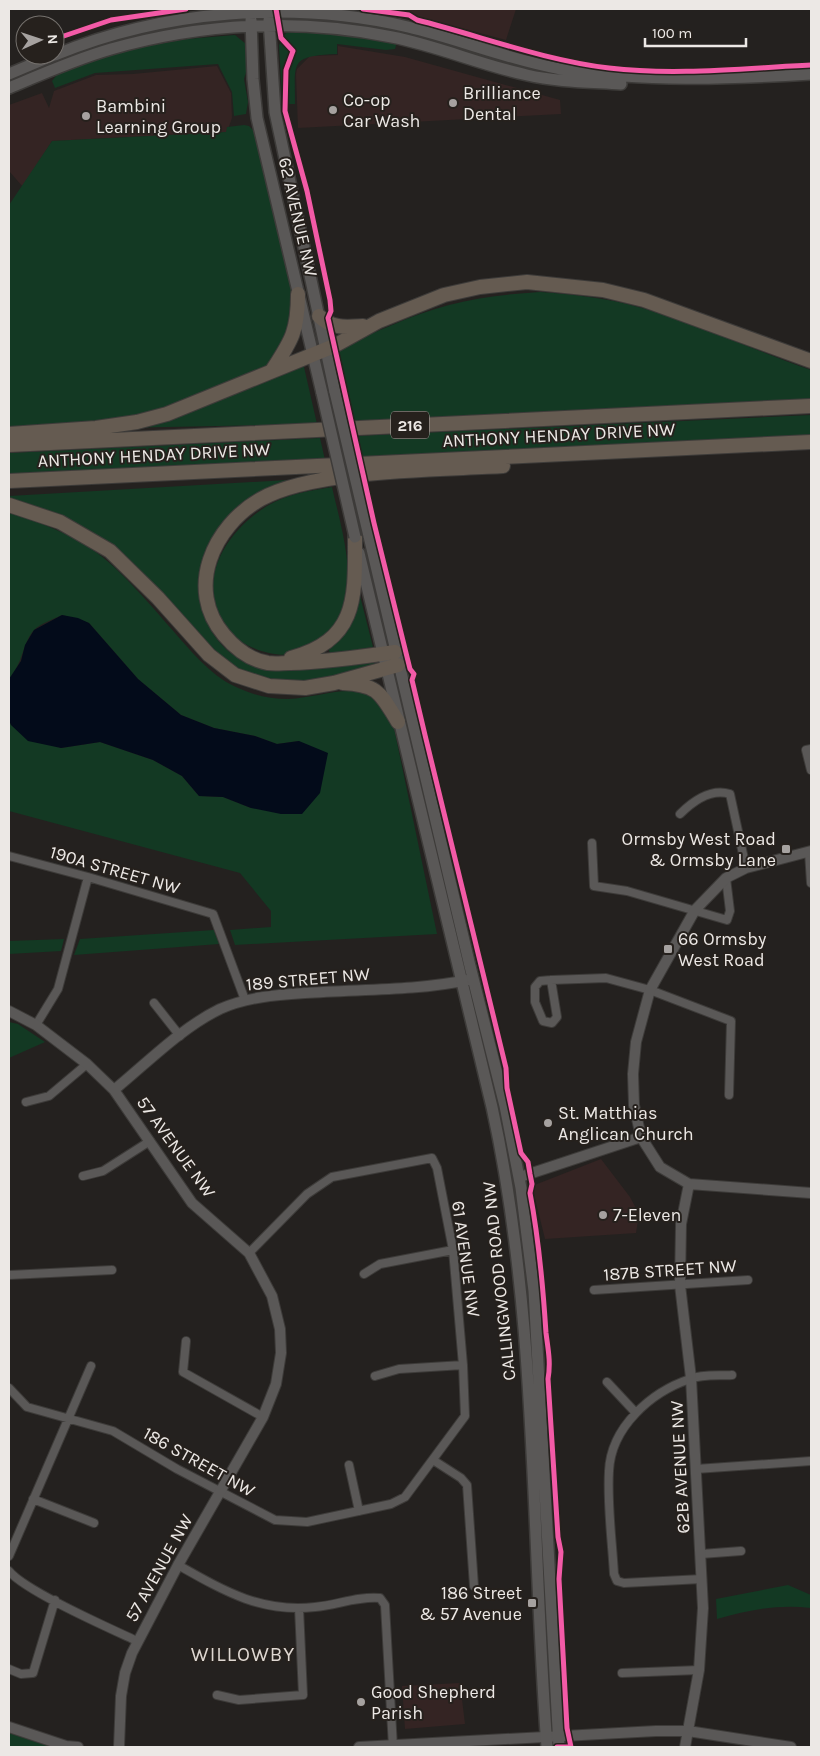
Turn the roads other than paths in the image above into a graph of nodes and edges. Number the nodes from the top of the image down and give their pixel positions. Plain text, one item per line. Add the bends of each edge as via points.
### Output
1 (261, 11) edge
2 (319, 12) edge
3 (251, 26) junction
4 (269, 26) junction
5 (65, 51) edge
6 (31, 65) edge
7 (9, 74) edge
8 (811, 74) edge
9 (750, 78) junction
10 (9, 88) edge
11 (298, 294) junction
12 (319, 316) junction
13 (368, 326) junction
14 (325, 349) junction
15 (312, 354) junction
16 (811, 361) edge
17 (273, 369) junction
18 (811, 406) edge
19 (9, 434) edge
20 (811, 442) edge
21 (9, 445) edge
22 (579, 453) junction
23 (9, 481) edge
24 (9, 506) edge
25 (362, 537) junction
26 (390, 659) junction
27 (268, 663) junction
28 (334, 683) junction
29 (398, 722) junction
30 (811, 749) edge
31 (811, 770) edge
32 (680, 814) dead end
33 (592, 843) dead end
34 (810, 852) edge
35 (9, 856) edge
36 (746, 868) junction
37 (88, 877) junction
38 (726, 878) junction
39 (811, 883) edge
40 (695, 910) junction
41 (473, 979) junction
42 (551, 980) junction
43 (461, 981) junction
44 (650, 990) junction
45 (245, 1000) junction
46 (154, 1004) dead end
47 (9, 1011) edge
48 (36, 1025) junction
49 (180, 1036) junction
50 (87, 1064) junction
51 (114, 1090) junction
52 (729, 1095) dead end
53 (26, 1102) dead end
54 (641, 1137) junction
55 (150, 1142) junction
56 (83, 1176) dead end
57 (520, 1176) junction
58 (507, 1179) junction
59 (689, 1184) junction
60 (811, 1193) edge
61 (453, 1250) junction
62 (249, 1253) junction
63 (112, 1270) dead end
64 (364, 1274) dead end
65 (9, 1275) edge
66 (748, 1280) dead end
67 (680, 1285) junction
68 (594, 1290) dead end
69 (186, 1341) dead end
70 (463, 1365) junction
71 (91, 1366) dead end
72 (732, 1375) dead end
73 (375, 1376) dead end
74 (691, 1378) junction
75 (607, 1382) dead end
76 (9, 1388) edge
77 (635, 1412) junction
78 (262, 1416) junction
79 (68, 1418) junction
80 (433, 1460) junction
81 (811, 1461) edge
82 (349, 1465) dead end
83 (696, 1469) junction
84 (222, 1490) junction
85 (33, 1499) junction
86 (359, 1511) junction
87 (94, 1523) dead end
88 (741, 1551) dead end
89 (701, 1554) junction
90 (9, 1556) edge
91 (178, 1565) junction
92 (10, 1572) edge
93 (702, 1579) junction
94 (474, 1586) dead end
95 (55, 1600) junction
96 (299, 1608) junction
97 (137, 1641) junction
98 (9, 1669) edge
99 (699, 1670) junction
100 (622, 1673) dead end
101 (217, 1694) dead end
102 (9, 1727) edge
103 (688, 1731) junction
104 (546, 1742) edge
105 (558, 1742) edge
106 (393, 1746) edge
107 (78, 1747) edge
108 (119, 1747) edge
109 (359, 1747) edge
110 (685, 1747) edge
111 (791, 1747) edge

1 - 2 main road
1 - 3 main road, 62 AVENUE NW
1 - 4 main road
1 - 5 main road via 171,21 106,36
2 - 9 main road via 405,26 564,69 621,77
3 - 4 main road
3 - 10 main road via 194,31 132,43 80,59
3 - 11 main road, 62 AVENUE NW via 257,118
4 - 9 main road via 323,27 373,34 547,78 672,86
4 - 12 main road, 62 AVENUE NW via 275,112
6 - 7 main road
8 - 9 main road
11 - 15 main road, 62 AVENUE NW
11 - 17 highway via 293,340
12 - 13 highway via 330,325
12 - 14 main road, 62 AVENUE NW
13 - 14 highway
13 - 16 highway via 444,295 480,287 527,282 558,284 644,300
14 - 15 highway
14 - 25 main road, 62 AVENUE NW, bridge
15 - 17 highway
15 - 25 main road, CALLINGWOOD ROAD NW, bridge
17 - 19 highway via 167,414 137,422
18 - 21 highway, ANTHONY HENDAY DRIVE NW / 216
20 - 22 highway, ANTHONY HENDAY DRIVE NW / 216
22 - 23 highway, ANTHONY HENDAY DRIVE NW / 216
22 - 27 highway via 519,465 335,479 284,489 244,510 218,541 208,562 205,582 208,608 217,627 232,645 250,657
24 - 28 highway via 60,522 110,551 158,598 208,655 235,676 284,688
25 - 26 main road, CALLINGWOOD ROAD NW
25 - 27 highway via 353,601 339,628 328,641 307,654
26 - 27 highway
26 - 28 highway
26 - 29 main road, CALLINGWOOD ROAD NW
26 - 41 main road, CALLINGWOOD ROAD NW
28 - 29 highway via 364,684 378,692
29 - 43 main road, CALLINGWOOD ROAD NW
30 - 31 street via 806,750
32 - 36 street via 692,802 720,791 730,794
33 - 40 street via 594,886 627,891
34 - 36 street
34 - 39 street
35 - 37 street, 190A STREET NW
36 - 38 street
37 - 45 street, 190A STREET NW via 213,914
37 - 48 street via 58,989
38 - 40 street
38 - 40 street via 730,911 727,920
40 - 44 street
41 - 43 street, 189 STREET NW
41 - 57 main road, CALLINGWOOD ROAD NW
42 - 42 street via 540,981 535,987 535,1002 543,1021 552,1024 557,1017
42 - 44 street via 606,978
43 - 45 street, 189 STREET NW via 428,987 333,991
43 - 58 main road, CALLINGWOOD ROAD NW
44 - 52 street via 731,1021
44 - 54 street via 636,1042 633,1074 634,1105
45 - 49 street, 189 STREET NW via 219,1010
46 - 49 street
47 - 48 street, 57 AVENUE NW
48 - 50 street, 57 AVENUE NW
49 - 51 street, 189 STREET NW
50 - 51 street, 57 AVENUE NW
50 - 53 street via 49,1096
51 - 55 street, 57 AVENUE NW
54 - 57 street
54 - 59 street via 660,1167
55 - 56 street via 103,1171
55 - 62 street, 57 AVENUE NW via 192,1203
57 - 58 street
57 - 105 main road, CALLINGWOOD ROAD NW via 534,1291
58 - 104 main road, CALLINGWOOD ROAD NW via 522,1299
59 - 60 street
59 - 67 street, 62B AVENUE NW via 681,1224
61 - 62 street, 61 AVENUE NW via 437,1168 432,1158 332,1177 307,1194
61 - 64 street via 380,1264
61 - 70 street, 61 AVENUE NW
62 - 78 street, 57 AVENUE NW via 272,1296 280,1329 281,1353 276,1384
63 - 65 street
66 - 67 street, 187B STREET NW
67 - 68 street, 187B STREET NW
67 - 74 street, 62B AVENUE NW
69 - 78 street via 183,1372
70 - 73 street via 399,1369
70 - 80 street, 61 AVENUE NW via 465,1416
71 - 79 street
72 - 74 street, 62B AVENUE NW
74 - 77 street
74 - 83 street, 62B AVENUE NW
75 - 77 street
76 - 79 street, 186 STREET NW via 27,1407
77 - 93 street via 616,1440 609,1470 614,1574 617,1581 624,1583
78 - 84 street, 57 AVENUE NW
79 - 84 street, 186 STREET NW via 113,1431 177,1469
79 - 85 street
80 - 86 street, 186 STREET NW via 405,1497 391,1504
80 - 94 street via 467,1485
81 - 83 street
82 - 86 street
83 - 89 street, 62B AVENUE NW
84 - 86 street, 186 STREET NW via 275,1520 307,1522
84 - 91 street, 57 AVENUE NW
85 - 87 street
85 - 90 street
88 - 89 street, 62B AVENUE NW
89 - 93 street, 62B AVENUE NW
91 - 96 street via 252,1602
91 - 97 street, 57 AVENUE NW
92 - 95 street
93 - 99 street, 62B AVENUE NW
95 - 97 street
95 - 98 street via 33,1673 21,1674
96 - 101 street via 303,1695 239,1700
96 - 106 street via 368,1597 380,1598 386,1605
97 - 108 street, 57 AVENUE NW via 124,1681
99 - 100 street
99 - 103 street, 62B AVENUE NW
102 - 107 street
103 - 105 street
103 - 110 street, 62B AVENUE NW
103 - 111 street
104 - 105 street
104 - 106 street
106 - 109 street

